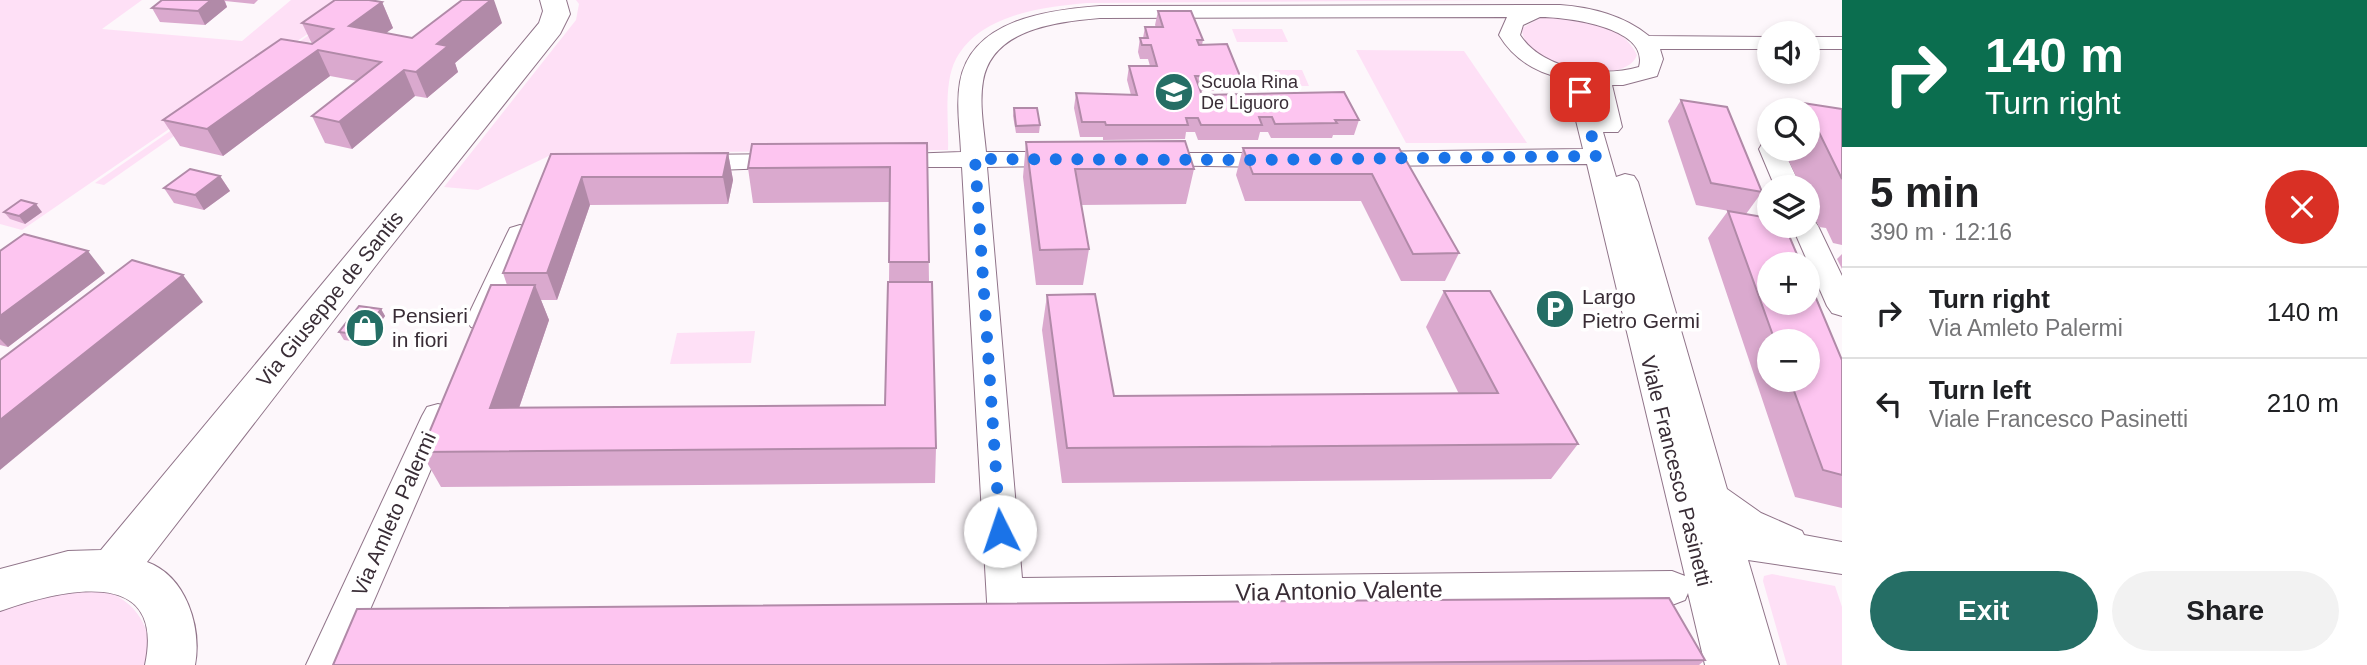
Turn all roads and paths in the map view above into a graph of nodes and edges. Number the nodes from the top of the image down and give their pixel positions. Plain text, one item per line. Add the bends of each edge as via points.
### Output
1 (546, 10) edge
2 (1437, 11) junction
3 (1537, 11) junction
4 (1508, 33) junction
5 (1644, 43) junction
6 (1757, 43) edge
7 (1820, 43) edge
8 (1842, 43) edge
9 (1586, 78) junction
10 (1597, 156) junction
11 (975, 159) junction
12 (1080, 159) edge
13 (1306, 159) edge
14 (1345, 159) edge
15 (867, 160) edge
16 (1133, 160) edge
17 (813, 161) edge
18 (663, 163) edge
19 (531, 210) edge
20 (1811, 238) edge
21 (1842, 306) edge
22 (468, 348) edge
23 (446, 397) edge
24 (1712, 497) junction
25 (1709, 540) junction
26 (1827, 555) edge
27 (111, 571) junction
28 (1672, 587) dead end
29 (0, 590) edge
30 (1005, 595) junction
31 (1008, 636) edge
32 (170, 665) edge
33 (326, 665) edge
34 (1725, 665) edge
35 (1759, 665) edge

1 - 27 main road, Via Giuseppe de Santis via 362,257
2 - 3 street
2 - 4 street
2 - 11 street via 1109,12 1065,15 1024,25 994,41 977,64 970,90
3 - 4 street via 1510,23
3 - 5 street via 1595,17
4 - 9 street via 1512,43 1537,62
5 - 6 street
5 - 9 street via 1654,62 1649,71 1629,78
7 - 8 street
9 - 10 street, Viale Francesco Pasinetti via 1580,92
9 - 24 street, Viale Francesco Pasinetti via 1601,95
10 - 14 street
10 - 25 street, Viale Francesco Pasinetti
11 - 12 street
11 - 15 street
11 - 30 street
13 - 16 street
17 - 18 street
19 - 22 street
20 - 21 street
23 - 33 street, Via Amleto Palermi
24 - 25 street, Viale Francesco Pasinetti
24 - 26 street via 1749,524
25 - 26 street
25 - 34 street, Viale Francesco Pasinetti
25 - 35 street, Viale Francesco Pasinetti
27 - 29 main road via 69,571
27 - 32 main road via 145,583 163,601 173,626
28 - 30 street, Via Antonio Valente
30 - 31 street

